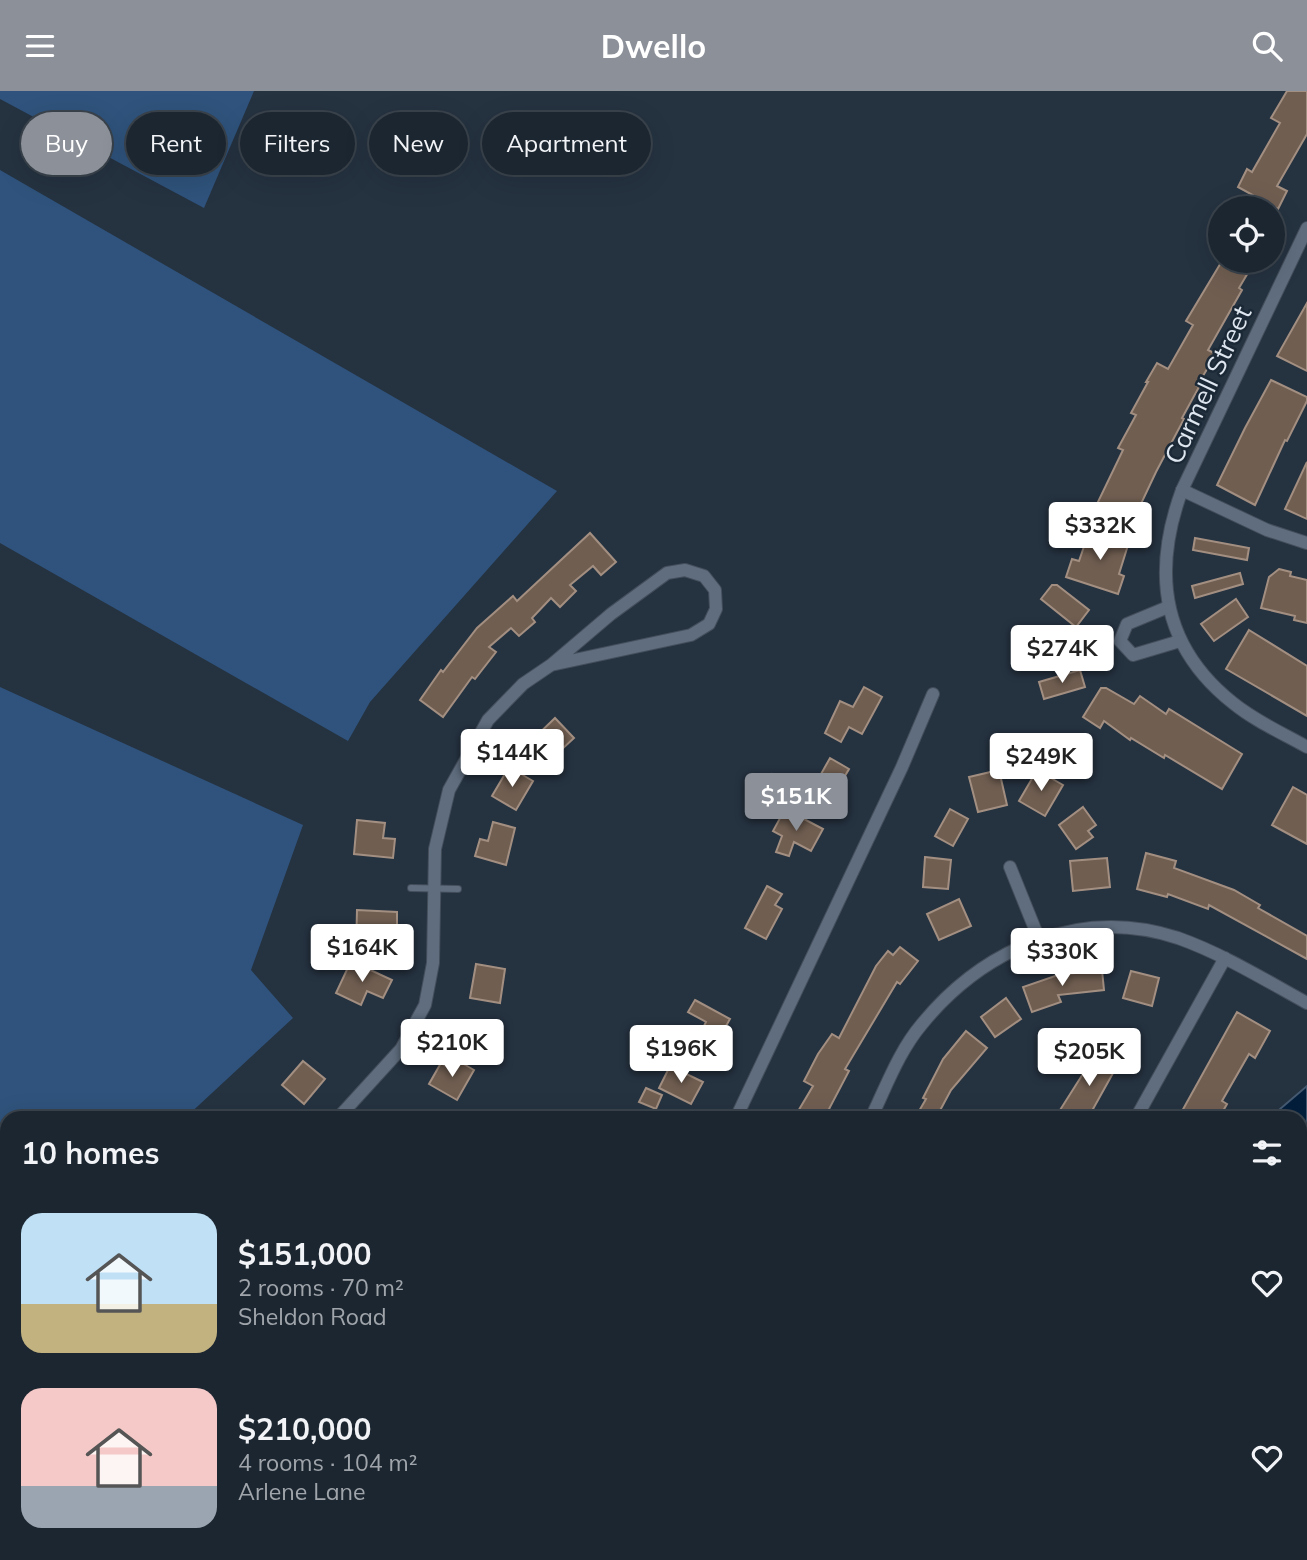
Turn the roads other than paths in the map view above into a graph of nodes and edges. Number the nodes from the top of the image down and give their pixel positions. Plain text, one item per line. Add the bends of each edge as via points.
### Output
1 (1307, 228) edge
2 (1182, 490) junction
3 (1307, 543) edge
4 (1168, 607) junction
5 (1180, 641) junction
6 (551, 665) junction
7 (933, 694) dead end
8 (1307, 747) edge
9 (1010, 867) dead end
10 (411, 888) dead end
11 (435, 889) junction
12 (458, 889) dead end
13 (1039, 939) junction
14 (1225, 958) junction
15 (1307, 1003) edge
16 (345, 1111) edge
17 (739, 1111) edge
18 (874, 1111) edge
19 (1140, 1111) edge

1 - 2 street, Carmell Street
2 - 3 street
2 - 4 street, Carmell Street via 1167,546
4 - 5 street, Carmell Street
4 - 5 street via 1127,624 1120,641 1133,655
5 - 8 street, Carmell Street via 1233,703
6 - 6 street via 691,635 709,624 716,609 715,590 704,576 685,569 667,573
6 - 11 street via 523,684 488,720 449,790 435,849
7 - 17 street
9 - 13 street
10 - 11 lane
11 - 12 lane
11 - 16 street via 433,963 425,1005 401,1049
13 - 14 street via 1086,929 1131,929 1176,938
13 - 18 street via 976,971 949,994 908,1043
14 - 15 street
14 - 19 street

